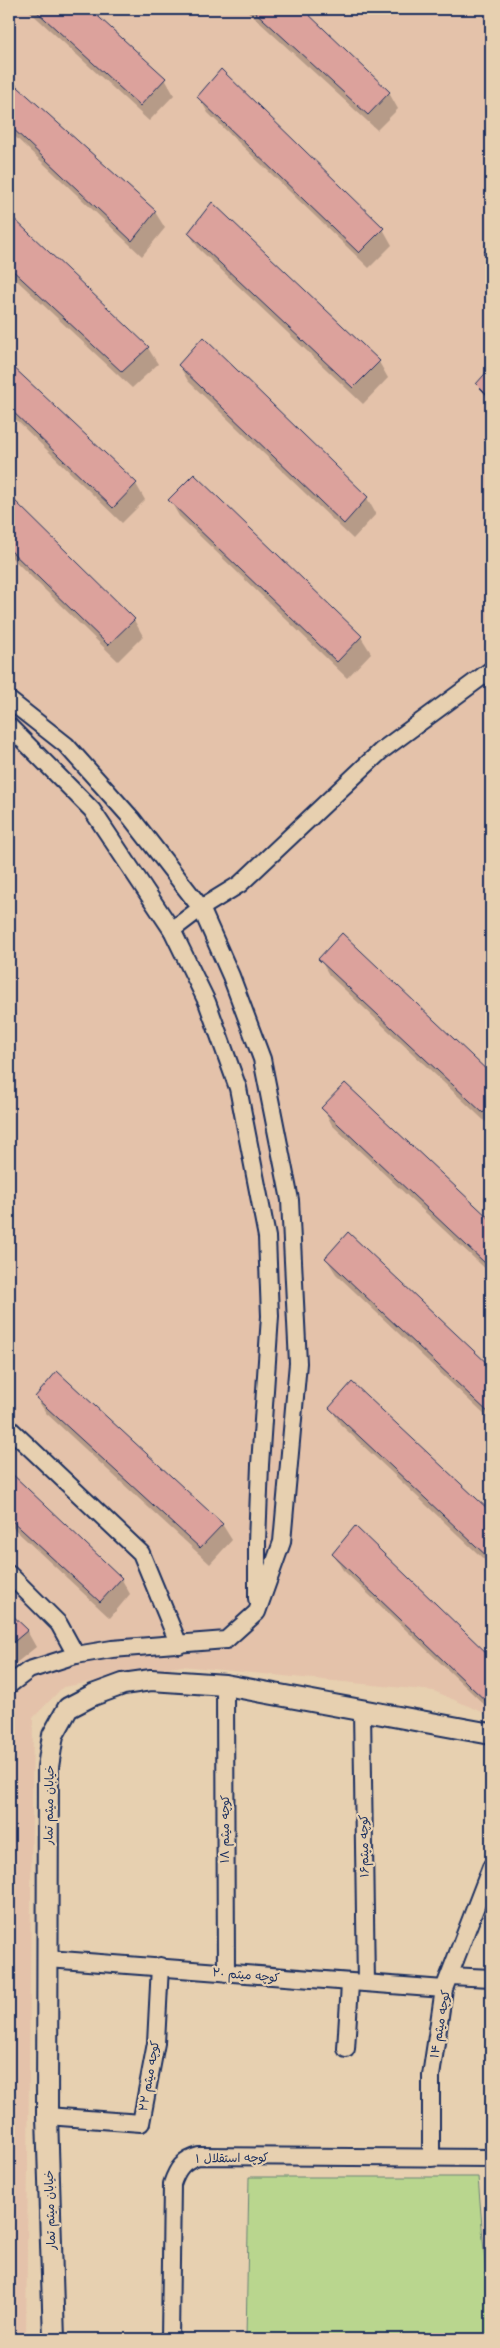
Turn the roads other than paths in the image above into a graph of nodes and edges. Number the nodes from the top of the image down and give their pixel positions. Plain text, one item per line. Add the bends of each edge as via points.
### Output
1 (491, 670) edge
2 (9, 700) edge
3 (9, 726) edge
4 (201, 908) junction
5 (172, 930) junction
6 (9, 1428) edge
7 (9, 1574) edge
8 (258, 1612) junction
9 (179, 1645) junction
10 (76, 1655) junction
11 (9, 1685) edge
12 (225, 1685) junction
13 (362, 1710) junction
14 (491, 1734) edge
15 (491, 1867) edge
16 (48, 1960) junction
17 (160, 1966) junction
18 (226, 1973) junction
19 (491, 1978) edge
20 (358, 1983) junction
21 (447, 1983) junction
22 (346, 2049) dead end
23 (47, 2116) junction
24 (431, 2158) junction
25 (491, 2158) edge
26 (54, 2339) edge
27 (170, 2339) edge

1 - 4 street via 381,751 240,884
2 - 4 street via 66,745 132,819
3 - 5 street via 92,810
4 - 5 street
4 - 8 street via 262,1059 290,1200 298,1363 282,1542
5 - 8 street via 207,1002 238,1088 267,1237 270,1316 257,1532
6 - 9 street via 141,1553
7 - 10 street via 60,1624
8 - 9 street via 226,1640
9 - 10 street
10 - 11 street via 29,1670
12 - 13 street, خیابان میثم تمار
12 - 16 street, خیابان میثم تمار via 151,1680 123,1684 68,1708 53,1735 48,1767
12 - 18 street, کوچه میثم ۱۸
13 - 14 street, خیابان میثم تمار
13 - 20 street, کوچه میثم۱۶
15 - 21 street, کوچه میثم ۱۴
16 - 17 street, کوچه میثم ۲۰
16 - 23 street, خیابان میثم تمار
17 - 18 street, کوچه میثم ۲۰
17 - 23 street, کوچه میثم ۲۲ via 156,2042 141,2123
18 - 20 street, کوچه میثم ۲۰
19 - 21 street, کوچه میثم ۲۰
20 - 21 street, کوچه میثم ۲۰
20 - 22 street, کوچه میثم۱۶
21 - 24 street, کوچه میثم ۱۴ via 431,2076
23 - 26 street, خیابان میثم تمار
24 - 25 street, کوچه استقلال ۱
24 - 27 street, کوچه استقلال ۱ via 190,2158 177,2170 172,2184

